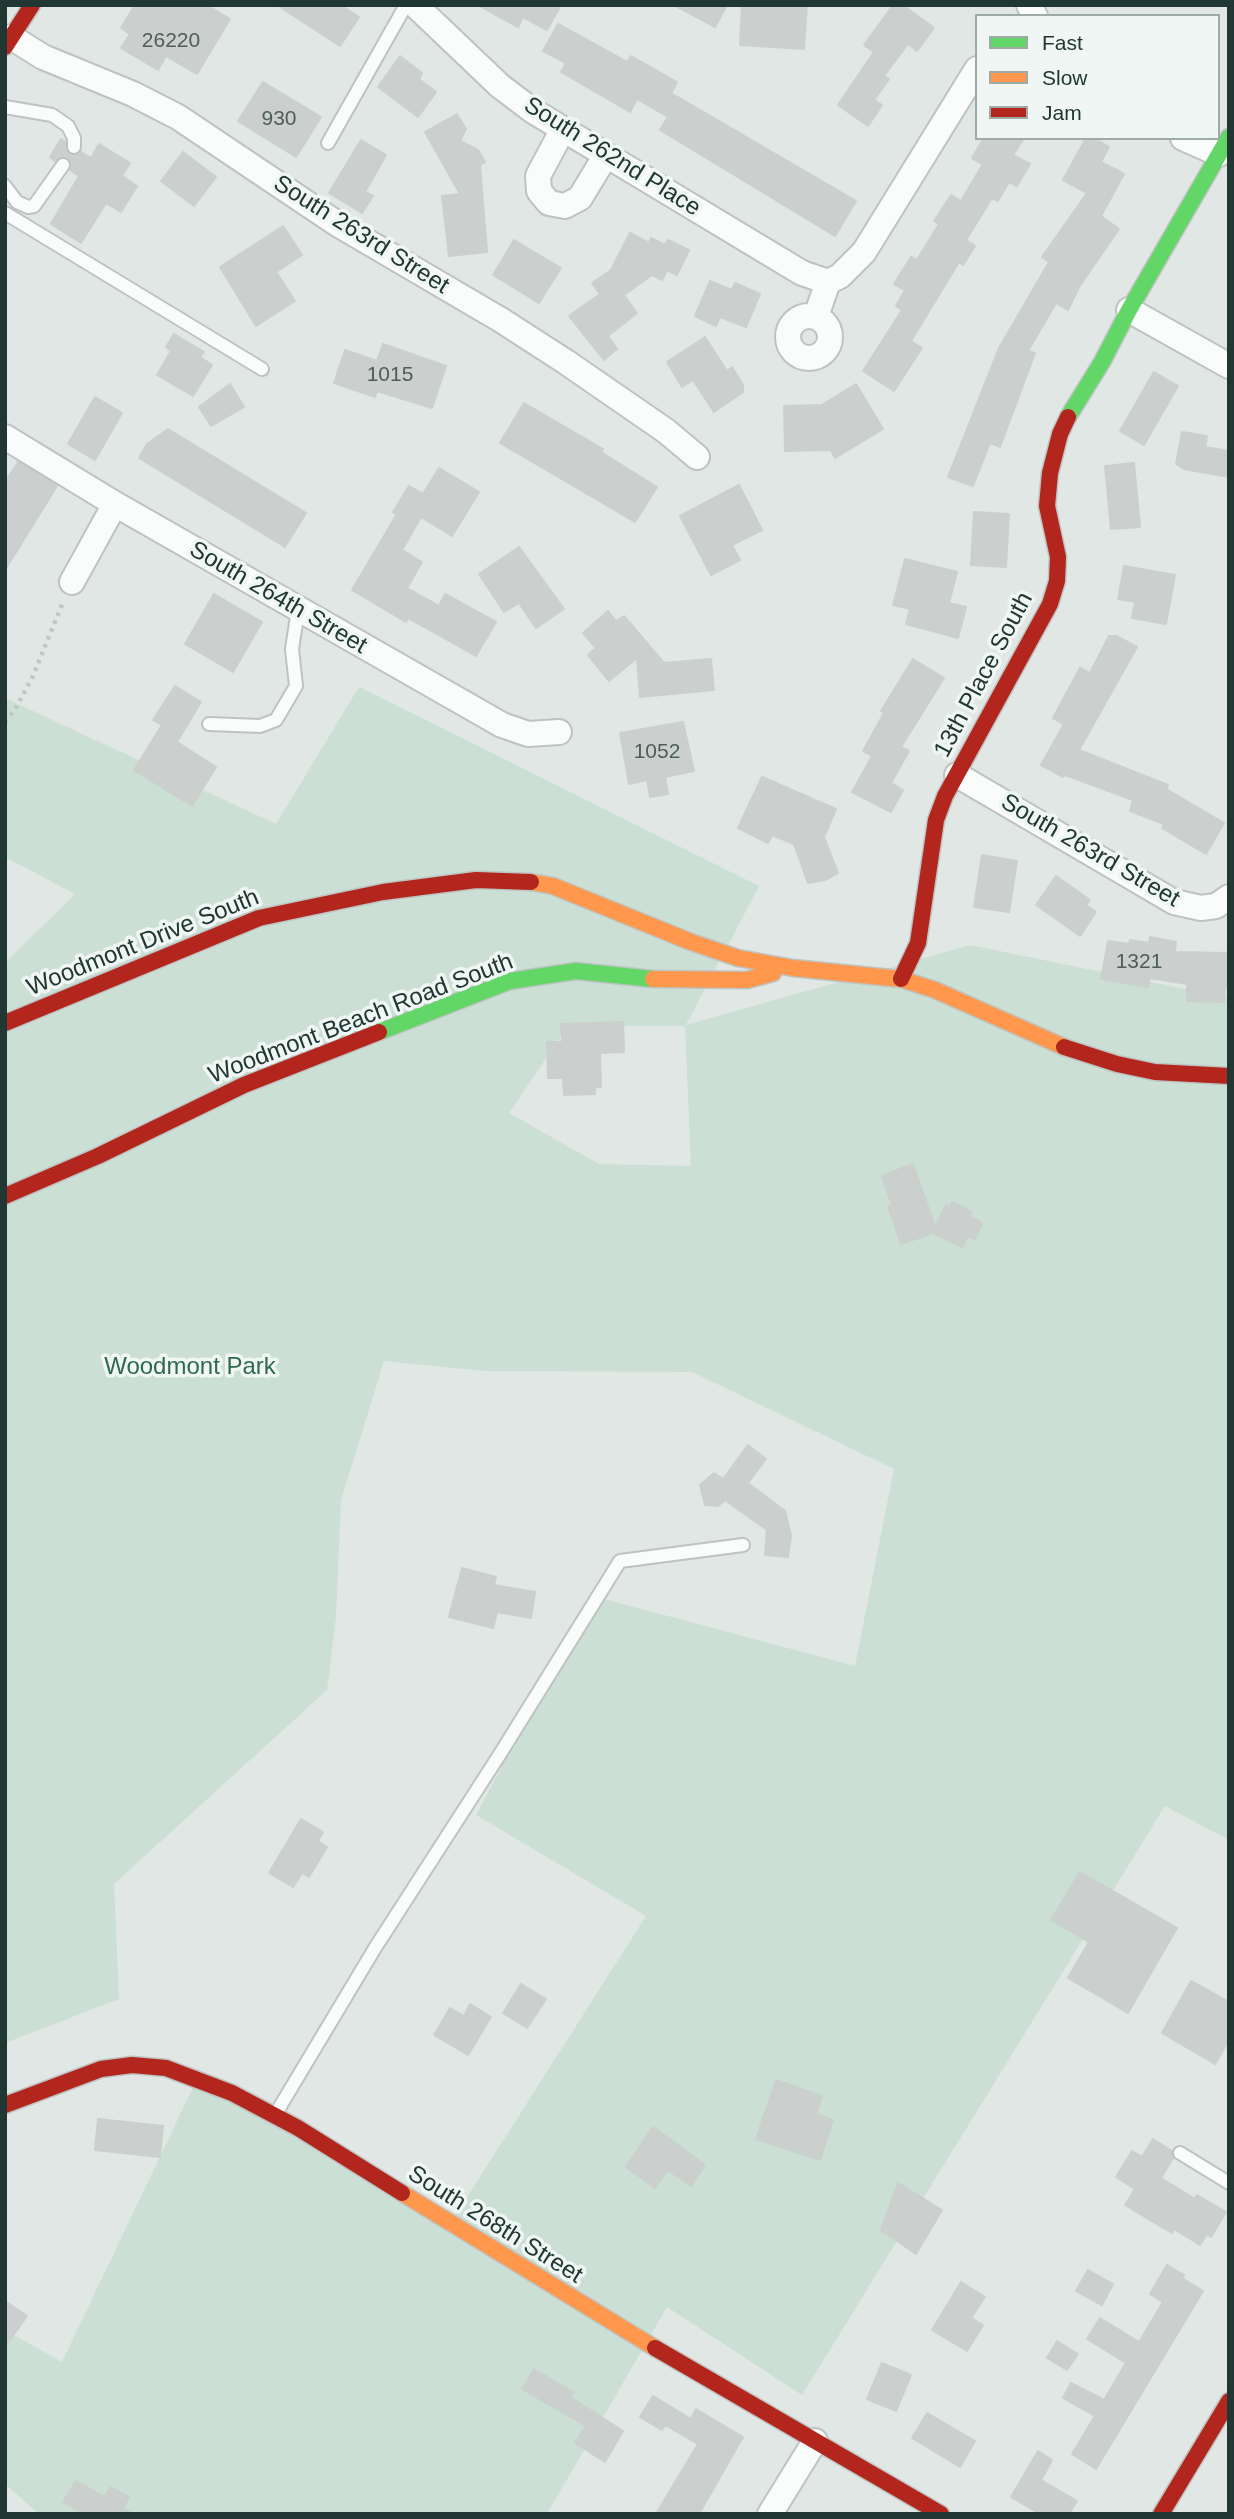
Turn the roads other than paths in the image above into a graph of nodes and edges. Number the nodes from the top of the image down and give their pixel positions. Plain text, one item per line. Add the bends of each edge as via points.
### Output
1 (32, 5) edge
2 (406, 5) edge
3 (415, 5) edge
4 (8, 42) edge
5 (975, 72) edge
6 (5, 107) edge
7 (563, 128) junction
8 (1195, 140) edge
9 (328, 142) dead end
10 (1224, 145) edge
11 (74, 147) dead end
12 (606, 155) junction
13 (63, 165) dead end
14 (5, 186) edge
15 (5, 213) edge
16 (828, 282) junction
17 (1129, 310) junction
18 (816, 316) dead end
19 (1229, 366) edge
20 (262, 369) dead end
21 (5, 438) edge
22 (697, 457) dead end
23 (115, 505) junction
24 (72, 582) road end
25 (298, 610) junction
26 (209, 723) dead end
27 (559, 732) dead end
28 (957, 775) junction
29 (1228, 898) edge
30 (793, 968) junction
31 (901, 979) junction
32 (5, 1023) edge
33 (1229, 1076) edge
34 (5, 1196) edge
35 (744, 1545) dead end
36 (5, 2105) edge
37 (275, 2116) junction
38 (1180, 2153) dead end
39 (1229, 2183) edge
40 (1229, 2401) edge
41 (815, 2441) junction
42 (770, 2514) edge
43 (941, 2514) edge
44 (1161, 2514) edge

1 - 4 street
2 - 9 lane
3 - 7 street, South 262nd Place via 500,86
4 - 22 street, South 263rd Street via 177,117 338,225 566,362
5 - 16 street via 864,251
6 - 11 lane via 52,115 68,125
7 - 12 street, South 262nd Place
7 - 12 street via 538,176 539,191 549,203 565,206 580,198
8 - 10 street
10 - 17 street, 13th Place South
12 - 16 street, South 262nd Place via 802,273
13 - 14 lane via 34,206 17,202
15 - 20 lane
16 - 18 street
17 - 19 street
17 - 28 street, 13th Place South via 1068,416 1054,455 1047,506 1058,557 1051,604
21 - 23 street, South 264th Street
23 - 24 street
23 - 25 street, South 264th Street
25 - 26 lane via 292,649 296,686 276,720 260,726
25 - 27 street, South 264th Street via 502,726 528,734
28 - 29 street, South 263rd Street via 1174,902 1202,908
28 - 31 street, 13th Place South via 936,820 918,943
30 - 31 street, Woodmont Drive South
30 - 32 street, Woodmont Drive South via 691,943 552,886 476,880 383,892 259,918
30 - 34 street, Woodmont Beach Road South via 747,980 633,978 576,971 510,981 244,1085
31 - 33 street, Woodmont Drive South via 1065,1048 1117,1064 1155,1072
35 - 37 lane via 620,1562 375,1948
36 - 37 street, South 268th Street via 102,2069 132,2065 166,2068 197,2078
37 - 41 street, South 268th Street via 535,2278
38 - 39 lane
40 - 44 street
41 - 42 street
41 - 43 street, South 268th Street

